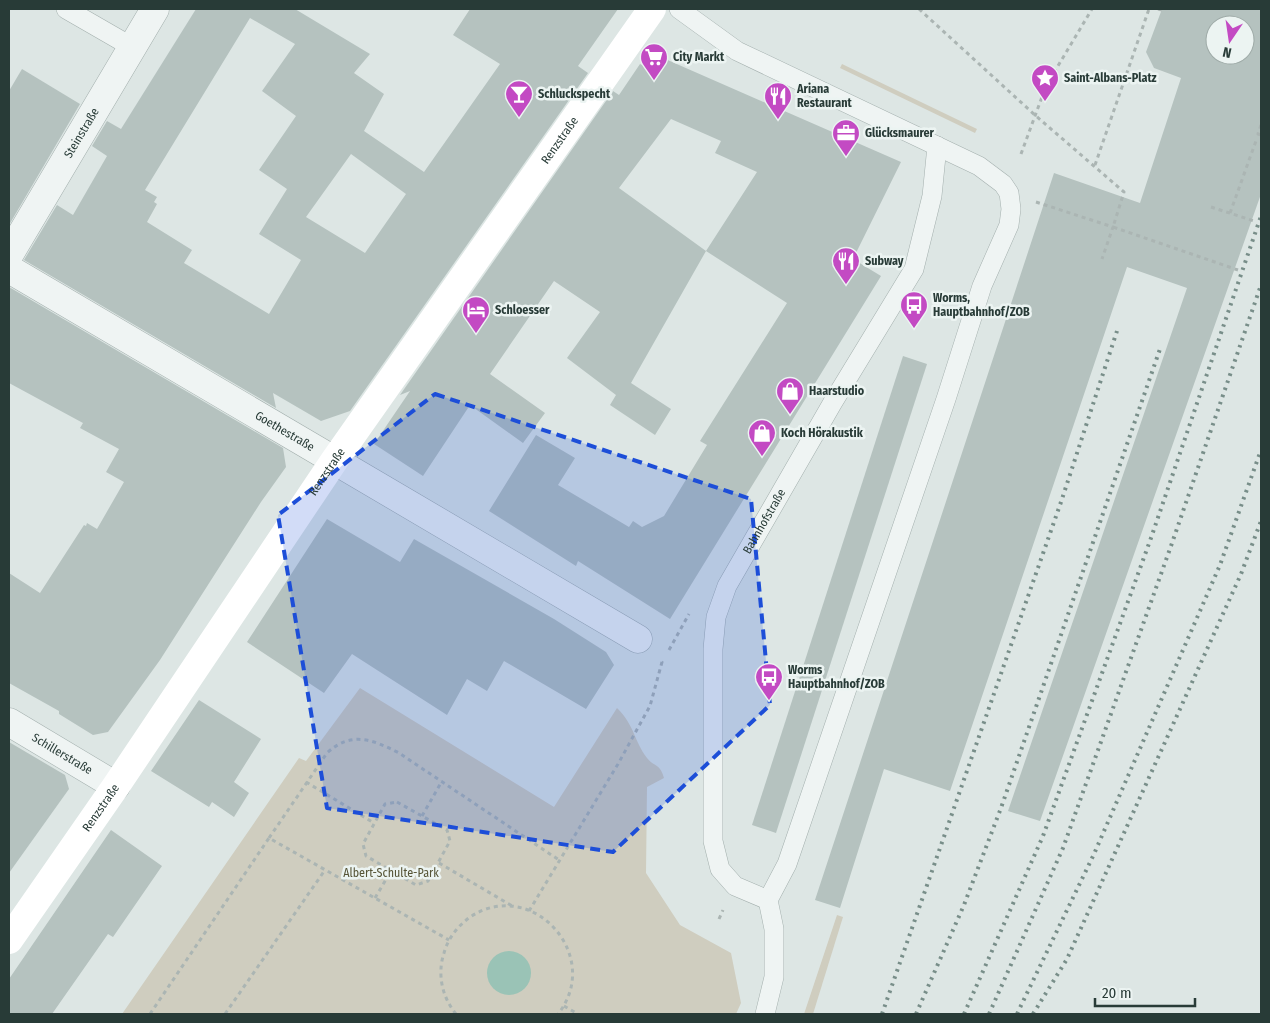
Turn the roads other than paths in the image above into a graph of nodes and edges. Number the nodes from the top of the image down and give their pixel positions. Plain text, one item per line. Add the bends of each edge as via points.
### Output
1 (66, 9) edge
2 (155, 9) edge
3 (652, 9) edge
4 (679, 9) edge
5 (132, 47) junction
6 (936, 146) junction
7 (9, 255) edge
8 (9, 269) edge
9 (334, 461) junction
10 (638, 639) road end
11 (9, 722) edge
12 (116, 786) junction
13 (768, 900) junction
14 (9, 940) edge
15 (765, 1014) edge

1 - 5 lane
2 - 5 street, Steinstraße
3 - 9 street, Renzstraße
4 - 6 lane via 736,51
5 - 7 street, Steinstraße
6 - 13 lane, Bahnhofstraße via 932,196 914,269 727,586 716,617 713,649 713,841 720,869 735,886
6 - 13 lane via 992,174 1010,193 1009,225 982,286 787,864
8 - 9 street, Goethestraße
9 - 10 street, Goethestraße
9 - 12 street, Renzstraße
11 - 12 street, Schillerstraße
12 - 14 street, Renzstraße
13 - 15 lane via 774,929 774,977

